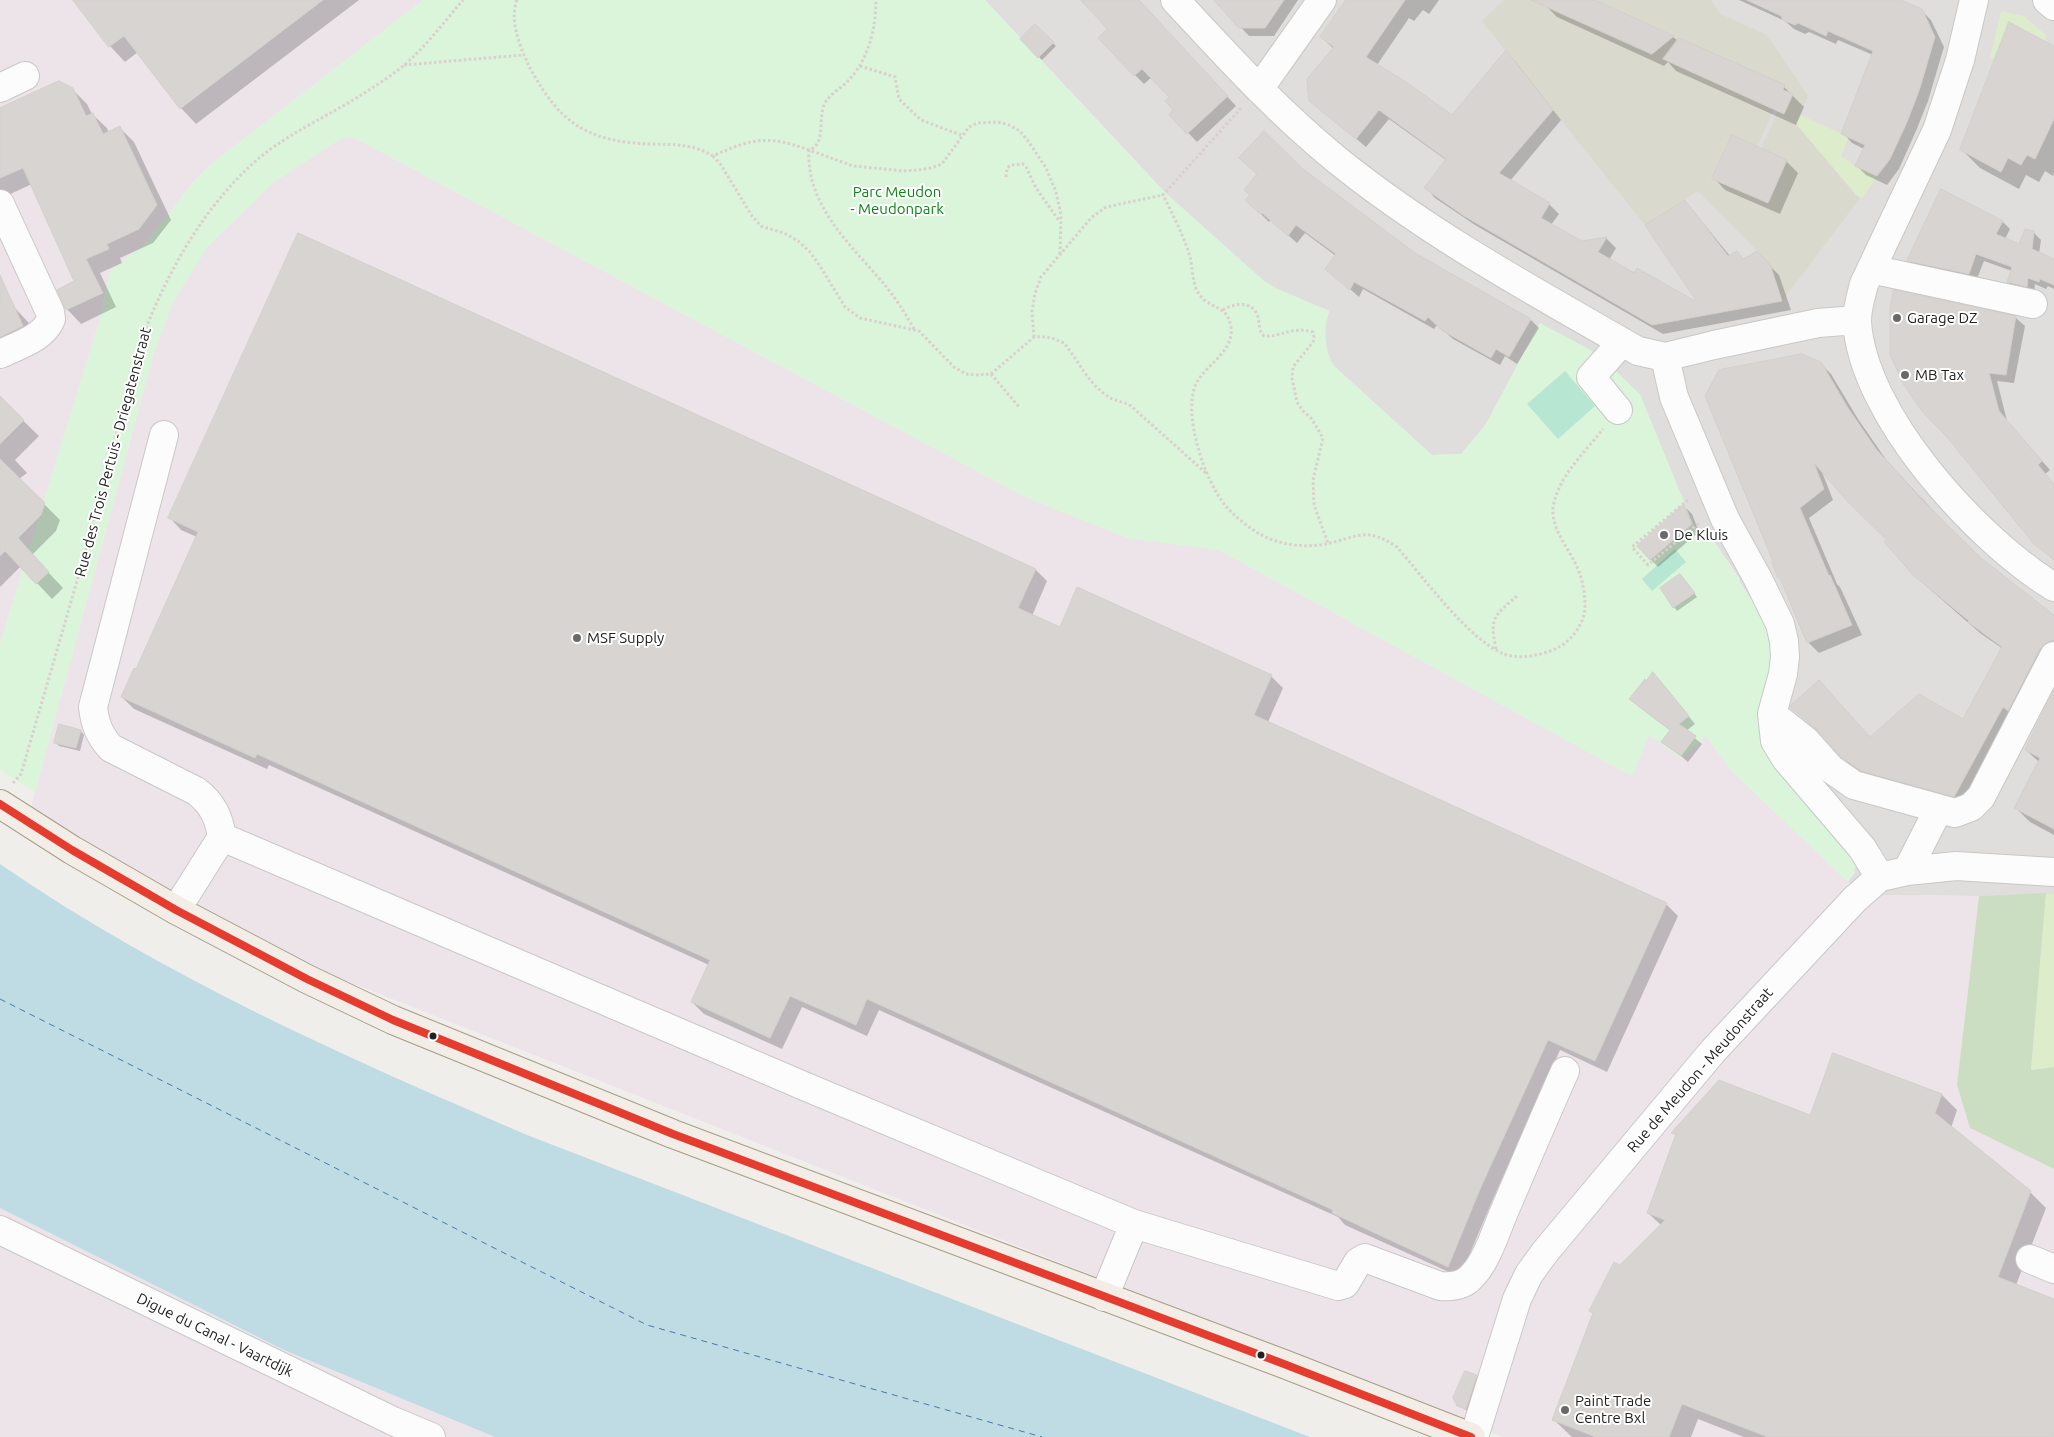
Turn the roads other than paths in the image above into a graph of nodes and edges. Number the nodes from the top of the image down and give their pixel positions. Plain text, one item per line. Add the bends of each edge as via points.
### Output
1 (1176, 0) edge
2 (1322, 0) edge
3 (1974, 0) edge
4 (2047, 0) edge
5 (2054, 6) edge
6 (25, 76) dead end
7 (0, 88) edge
8 (1252, 97) junction
9 (0, 204) edge
10 (1871, 269) junction
11 (2033, 304) dead end
12 (1857, 320) junction
13 (1622, 342) junction
14 (0, 354) edge
15 (1665, 357) junction
16 (1618, 410) road end
17 (164, 435) dead end
18 (2054, 587) edge
19 (2054, 656) edge
20 (1772, 714) junction
21 (4, 797) edge
22 (1934, 818) dead end
23 (222, 837) junction
24 (1907, 871) junction
25 (2054, 872) edge
26 (1880, 877) junction
27 (176, 910) junction
28 (1565, 1071) dead end
29 (1134, 1224) junction
30 (0, 1230) edge
31 (1104, 1297) junction
32 (431, 1437) edge
33 (1473, 1437) edge

1 - 8 street
2 - 8 street
3 - 10 street via 1960,60 1938,130
4 - 5 street
6 - 7 street
8 - 13 street via 1286,116 1401,208 1489,266
9 - 14 street via 51,316 50,323 37,336
10 - 11 street
10 - 12 street
12 - 15 street via 1818,324
12 - 18 street via 1870,378 1898,430 1979,526
13 - 15 street via 1644,354
13 - 16 street via 1591,377
15 - 20 street via 1674,397 1725,519 1780,624 1785,657
17 - 23 street via 93,707 94,723 111,748 202,796 214,809
19 - 20 street via 1982,796 1971,807 1955,813 1846,780
20 - 26 street via 1775,740 1786,759 1862,848
21 - 27 main road via 72,850
22 - 24 street
23 - 27 street
23 - 29 street
24 - 25 street, Rue de Meudon - Meudonstraat via 1956,866
24 - 26 street, Rue de Meudon - Meudonstraat
26 - 33 street, Rue de Meudon - Meudonstraat via 1855,899 1718,1046 1528,1274
27 - 31 main road via 307,979 502,1066
28 - 29 street via 1485,1254 1477,1270 1461,1284 1440,1286 1365,1258 1358,1262 1346,1284 1338,1286
29 - 31 street
30 - 32 street, Digue du Canal - Vaartdijk
31 - 33 main road

